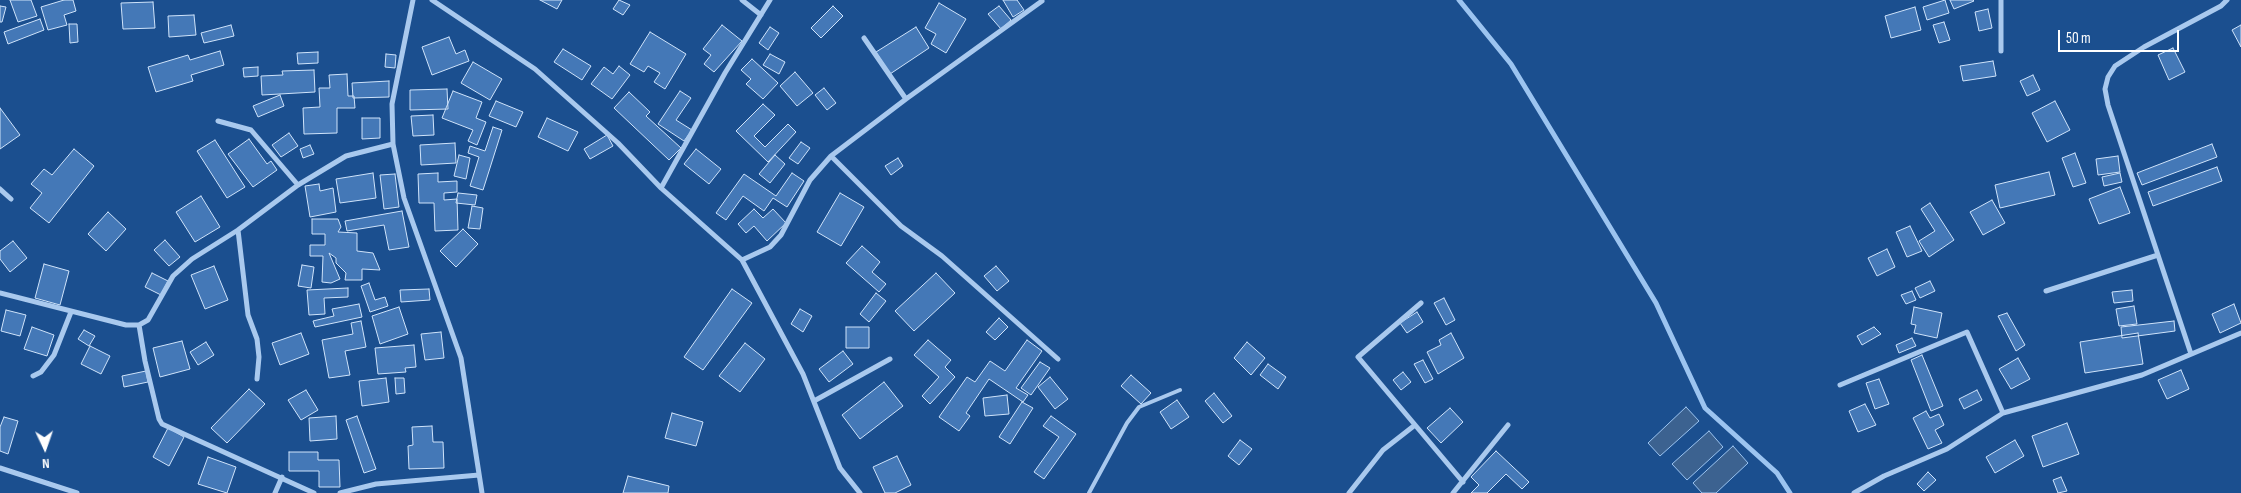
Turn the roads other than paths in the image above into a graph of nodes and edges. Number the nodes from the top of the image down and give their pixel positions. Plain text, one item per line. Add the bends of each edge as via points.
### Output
1 (413, 0) edge
2 (432, 0) edge
3 (742, 0) edge
4 (770, 0) edge
5 (2001, 0) edge
6 (2227, 0) edge
7 (1042, 1) edge
8 (761, 14) junction
9 (864, 38) dead end
10 (2001, 50) dead end
11 (906, 98) junction
12 (218, 121) dead end
13 (393, 144) junction
14 (831, 156) junction
15 (298, 185) junction
16 (661, 188) junction
17 (0, 190) edge
18 (11, 199) dead end
19 (238, 230) junction
20 (2158, 255) junction
21 (742, 260) junction
22 (2046, 291) dead end
23 (0, 293) edge
24 (1421, 303) dead end
25 (71, 312) junction
26 (139, 325) junction
27 (2241, 333) edge
28 (2191, 354) junction
29 (890, 358) dead end
30 (1058, 359) dead end
31 (33, 376) dead end
32 (257, 379) dead end
33 (1840, 385) dead end
34 (1180, 390) dead end
35 (814, 401) junction
36 (2003, 414) junction
37 (1415, 425) junction
38 (1508, 426) dead end
39 (0, 468) edge
40 (479, 475) junction
41 (282, 477) junction
42 (1462, 482) junction
43 (77, 493) edge
44 (276, 493) edge
45 (314, 493) edge
46 (340, 493) edge
47 (482, 493) edge
48 (860, 493) edge
49 (1089, 493) edge
50 (1349, 493) edge
51 (1453, 493) edge
52 (1854, 493) edge

1 - 13 street via 392,104
2 - 16 street via 535,69 618,143
3 - 8 street
4 - 8 street
5 - 10 street
6 - 20 street via 2115,66 2108,77 2105,89 2108,105
7 - 11 street
8 - 16 street
9 - 11 street
11 - 14 street
12 - 15 street via 251,130
13 - 15 street via 346,156
13 - 40 street via 404,198 461,358
14 - 21 street via 810,180 781,235 770,247
14 - 30 street via 901,226 942,256
15 - 19 street
16 - 21 street
17 - 18 street
19 - 26 street via 181,267 148,320
19 - 32 street via 248,315 257,339
20 - 22 street
20 - 28 street
21 - 35 street
23 - 25 street
24 - 37 street via 1358,356
25 - 26 street via 126,326
25 - 31 street via 54,355 41,372
26 - 41 street via 162,424
27 - 28 street
28 - 36 street via 2142,375
29 - 35 street
33 - 36 street via 1967,332
34 - 49 lane via 1139,407
35 - 48 street via 840,468
36 - 52 street via 1947,449 1884,476
37 - 42 street
37 - 50 street via 1383,450
38 - 42 street
39 - 43 street
40 - 46 street via 376,484
40 - 47 street
41 - 44 street
41 - 45 street
42 - 51 street

